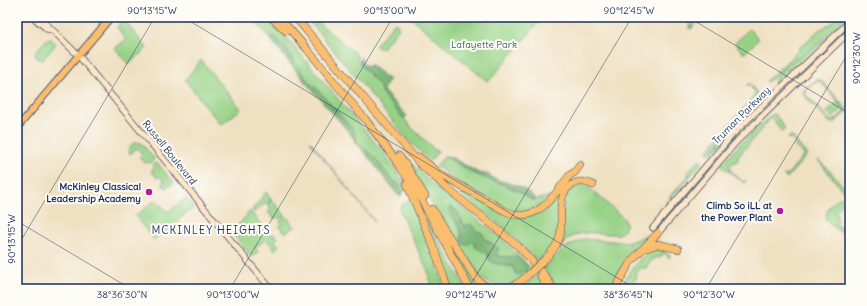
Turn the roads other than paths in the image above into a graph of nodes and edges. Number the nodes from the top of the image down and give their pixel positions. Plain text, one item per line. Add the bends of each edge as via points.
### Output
1 (33, 17) edge
2 (39, 17) edge
3 (111, 17) edge
4 (271, 17) edge
5 (279, 17) edge
6 (295, 17) edge
7 (301, 17) edge
8 (850, 21) edge
9 (52, 30) junction
10 (850, 31) edge
11 (317, 42) junction
12 (307, 49) junction
13 (78, 55) junction
14 (366, 119) junction
15 (17, 128) edge
16 (398, 139) junction
17 (397, 162) junction
18 (580, 165) dead end
19 (593, 185) dead end
20 (656, 230) junction
21 (678, 249) dead end
22 (639, 252) junction
23 (530, 258) junction
24 (271, 289) edge
25 (448, 289) edge
26 (470, 289) edge
27 (547, 289) edge
28 (554, 289) edge
29 (615, 289) edge

1 - 9 main road, Russell Boulevard
2 - 9 main road, Russell Boulevard
3 - 13 main road
4 - 12 highway
5 - 12 highway
6 - 11 highway
7 - 11 highway
8 - 20 main road, Truman Parkway via 733,134
9 - 13 main road, Russell Boulevard
10 - 20 main road, Truman Parkway via 740,138
11 - 16 highway
12 - 14 highway
13 - 15 main road
13 - 24 main road, Russell Boulevard
14 - 17 highway
14 - 19 highway, bridge via 406,165 448,235 480,281 493,288 504,289 516,285 545,259 560,238 562,200 565,191 578,182
16 - 18 highway via 444,176 515,215 537,211
16 - 23 highway via 434,177
17 - 25 highway via 424,222
17 - 26 highway via 420,197
20 - 22 highway
21 - 22 highway via 656,244
22 - 29 highway via 626,268
23 - 27 highway
23 - 28 highway

